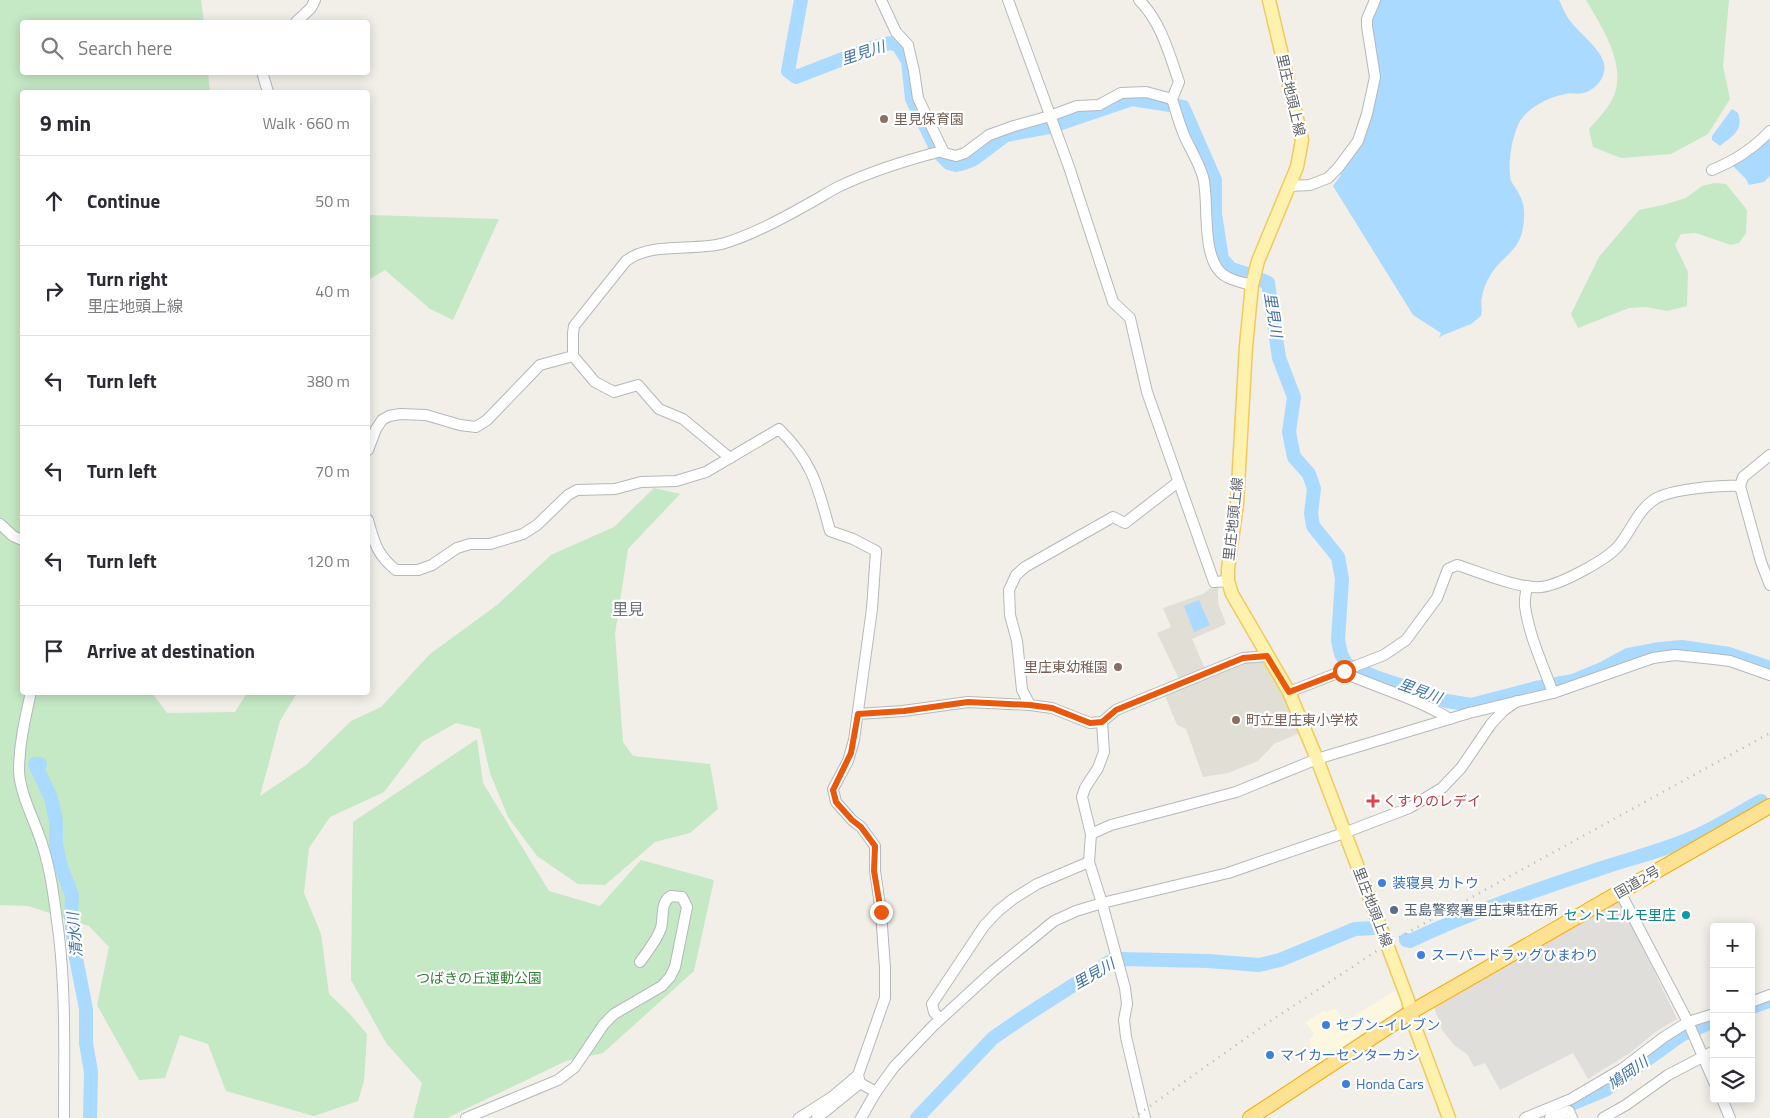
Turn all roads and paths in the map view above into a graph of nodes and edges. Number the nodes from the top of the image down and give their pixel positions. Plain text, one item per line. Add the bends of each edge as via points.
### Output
1 (315, 0) edge
2 (881, 0) edge
3 (1008, 0) edge
4 (1139, 0) edge
5 (1269, 0) edge
6 (1375, 0) edge
7 (298, 20) edge
8 (263, 75) edge
9 (267, 90) edge
10 (1172, 99) junction
11 (1050, 116) junction
12 (1770, 130) edge
13 (942, 151) junction
14 (1712, 170) dead end
15 (1289, 186) junction
16 (1253, 279) junction
17 (572, 356) junction
18 (370, 445) edge
19 (1770, 455) edge
20 (730, 458) junction
21 (1178, 482) junction
22 (1740, 486) junction
23 (0, 524) edge
24 (370, 527) edge
25 (20, 539) edge
26 (1228, 581) junction
27 (1770, 585) edge
28 (1527, 586) junction
29 (1267, 656) junction
30 (1343, 671) junction
31 (1770, 675) edge
32 (1289, 692) junction
33 (1553, 692) junction
34 (30, 695) edge
35 (1517, 701) junction
36 (1030, 705) junction
37 (858, 714) junction
38 (1450, 718) junction
39 (1102, 722) junction
40 (1317, 759) junction
41 (1770, 806) edge
42 (1344, 833) junction
43 (1091, 834) junction
44 (1089, 862) junction
45 (1620, 892) junction
46 (1102, 903) junction
47 (640, 962) dead end
48 (1770, 995) edge
49 (1755, 1001) edge
50 (1412, 1012) junction
51 (1710, 1015) edge
52 (940, 1019) junction
53 (1688, 1022) junction
54 (1710, 1053) edge
55 (1702, 1056) junction
56 (1710, 1073) edge
57 (859, 1079) junction
58 (876, 1092) junction
59 (1724, 1103) edge
60 (64, 1118) edge
61 (466, 1118) edge
62 (799, 1118) edge
63 (817, 1118) edge
64 (861, 1118) edge
65 (1145, 1118) edge
66 (1250, 1118) edge
67 (1449, 1118) edge
68 (1525, 1118) edge
69 (1550, 1118) edge
70 (1572, 1118) edge
71 (1603, 1118) edge
72 (1730, 1118) edge

1 - 7 street
2 - 13 street via 896,32 908,45 918,98
3 - 11 street
4 - 10 street via 1150,10 1179,82
5 - 15 main road, 里庄地頭上線 via 1302,140 1297,167
6 - 15 street via 1367,19 1375,77 1358,141 1328,178 1310,185
8 - 9 street
10 - 11 street via 1146,92 1121,93 1099,105 1077,106
10 - 16 street via 1183,133 1203,175 1209,247 1214,260 1227,278
11 - 13 street via 988,135 956,156
11 - 21 street via 1113,302 1130,318 1148,392
12 - 14 street via 1747,151
13 - 17 street via 892,165 837,187 762,228 725,243 640,252 626,261 574,326
15 - 16 main road, 里庄地頭上線
16 - 26 main road, 里庄地頭上線
17 - 18 street via 540,365 487,420 476,427 426,415 400,414 382,420
17 - 20 street via 595,382 614,392 638,385 660,409 683,419
19 - 22 street via 1743,477
20 - 24 street via 706,472 676,481 577,490 523,534 490,544 457,548 432,565 418,570 396,570 385,562 376,548
20 - 37 street via 779,429 803,456 813,474 830,531 876,551
21 - 26 street via 1214,582
21 - 36 street via 1125,523 1113,517 1016,575 1009,590 1010,615 1017,641 1022,690
22 - 27 street
22 - 28 street via 1673,492 1656,498 1644,508 1619,546 1604,558 1553,584
23 - 25 street
26 - 29 main road, 里庄地頭上線
28 - 30 street via 1457,565 1448,568 1437,598 1406,640 1384,655
28 - 33 street via 1527,616
29 - 32 main road, 里庄地頭上線
29 - 39 street via 1243,658 1116,710
30 - 32 street
30 - 38 street via 1412,698
31 - 33 street via 1730,661 1675,655 1639,662
32 - 40 main road, 里庄地頭上線
33 - 35 street
34 - 60 street via 20,741 19,772 50,874 59,936 63,980
35 - 38 street
35 - 42 street via 1491,724 1461,768 1442,788 1409,808
36 - 37 street via 968,702
36 - 39 street via 1052,708 1090,723
37 - 57 street via 851,753 833,790 836,802 875,846 874,871 886,968 885,998
38 - 40 street
39 - 43 street via 1104,752 1082,796
40 - 42 main road, 里庄地頭上線
40 - 43 street via 1236,792 1111,825
41 - 45 highway, 国道2号
42 - 46 street via 1228,874
42 - 50 main road, 里庄地頭上線
43 - 44 street
44 - 46 street
44 - 52 street via 1037,884 998,911 984,926 932,1004
45 - 50 highway, 国道2号
45 - 53 street
46 - 52 street via 1054,921
46 - 65 street via 1125,988 1126,1037
47 - 61 street via 661,928 667,898 682,898 686,907 675,967 662,986 614,1014 575,1067 558,1080
48 - 49 street
50 - 66 highway, 国道2号
50 - 67 main road, 里庄地頭上線
51 - 53 street
52 - 58 street via 894,1067
53 - 55 street
53 - 68 street via 1622,1069 1571,1099
54 - 55 street
55 - 56 street
55 - 71 street
57 - 58 street
57 - 62 street
57 - 63 street
58 - 64 street
59 - 72 street
69 - 70 street via 1569,1111

